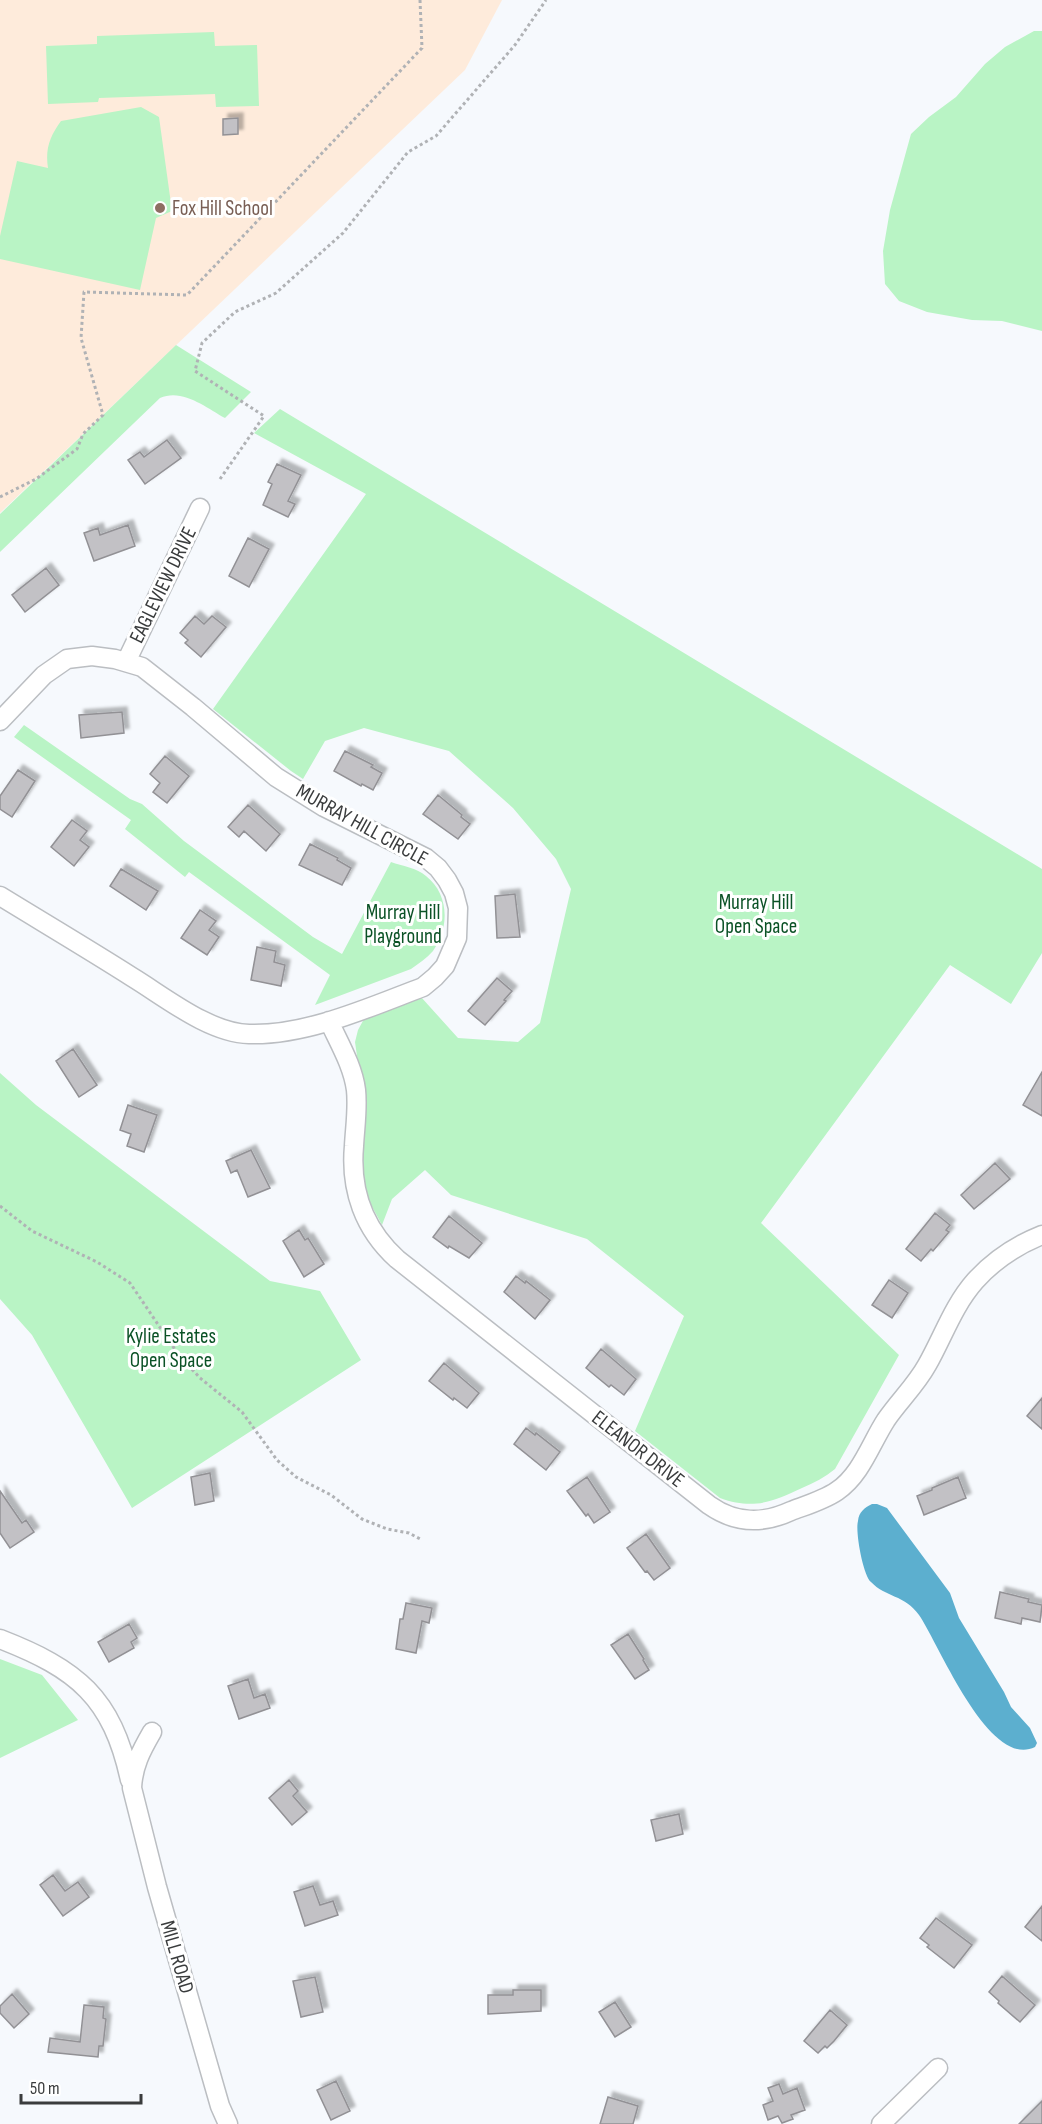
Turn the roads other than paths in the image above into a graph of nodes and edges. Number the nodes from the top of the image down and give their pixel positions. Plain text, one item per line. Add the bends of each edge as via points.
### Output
1 (200, 508) dead end
2 (126, 662) junction
3 (0, 722) edge
4 (0, 896) edge
5 (329, 1021) junction
6 (1042, 1235) edge
7 (0, 1639) edge
8 (152, 1732) dead end
9 (132, 1788) junction
10 (938, 2068) dead end
11 (228, 2124) edge
12 (881, 2124) edge

1 - 2 street, EAGLEVIEW DRIVE
2 - 3 street, MURRAY HILL CIRCLE via 92,656 67,659 44,675
2 - 5 street, MURRAY HILL CIRCLE via 142,667 276,777 324,807 426,858 447,879 459,923 458,938 445,966 423,987
4 - 5 street, MURRAY HILL CIRCLE via 185,1010 230,1032 279,1033
5 - 6 street, ELEANOR DRIVE via 355,1087 353,1163 357,1194 366,1221 380,1242 709,1505 735,1518 773,1518 844,1486 886,1420 926,1368 974,1281 1002,1257
7 - 9 street, MILL ROAD via 53,1662 89,1692 124,1749
8 - 9 street, MILL ROAD via 139,1754
9 - 11 street, MILL ROAD via 157,1887
10 - 12 street

